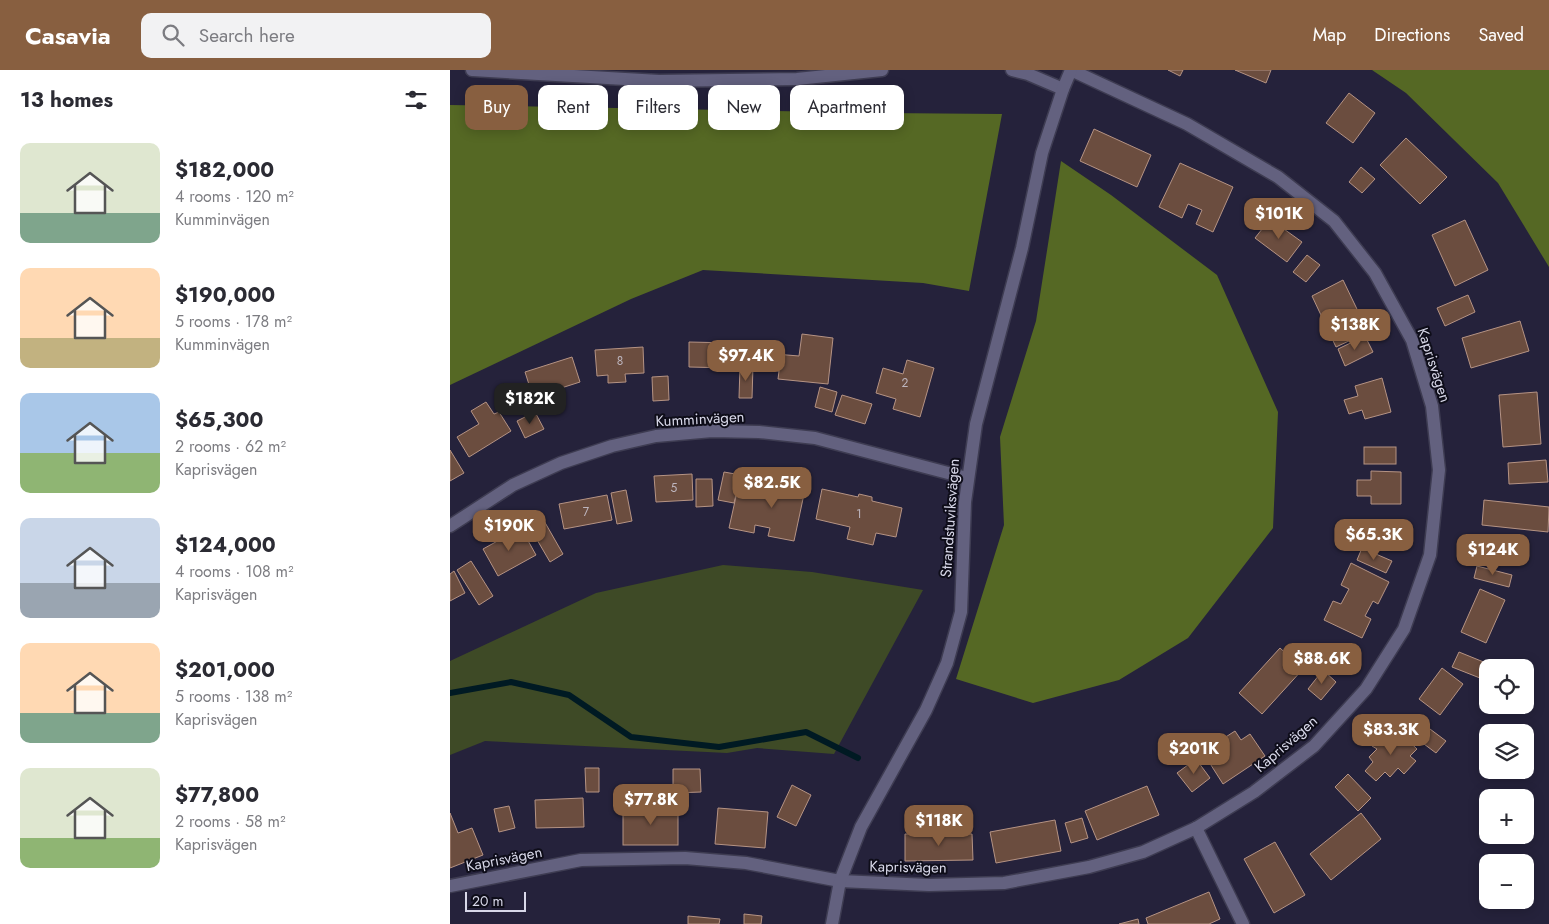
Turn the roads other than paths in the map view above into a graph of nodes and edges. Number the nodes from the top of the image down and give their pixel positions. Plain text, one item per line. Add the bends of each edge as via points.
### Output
1 (472, 70) edge
2 (882, 70) edge
3 (1012, 70) edge
4 (1071, 70) edge
5 (1063, 90) junction
6 (967, 478) junction
7 (450, 526) edge
8 (1196, 828) junction
9 (840, 881) junction
10 (450, 886) edge
11 (832, 924) edge
12 (1243, 924) edge

1 - 2 street via 659,82 797,79
3 - 5 street
4 - 5 street, Strandstuviksvägen
4 - 8 street, Kaprisvägen via 1187,124 1278,177 1334,221 1375,273 1412,340 1432,406 1439,470 1430,555 1404,629 1366,689 1314,746 1254,792
5 - 6 street, Strandstuviksvägen via 1042,153 1022,248 976,424
6 - 7 street, Kumminvägen via 815,438 712,431 648,438 561,463 513,485
6 - 9 street, Strandstuviksvägen via 961,612 947,663 926,710 861,827
8 - 9 street, Kaprisvägen via 1143,852 1089,867 1004,883 929,885
8 - 12 street
9 - 10 street, Kaprisvägen via 746,863 685,858 581,860
9 - 11 street, Strandstuviksvägen

